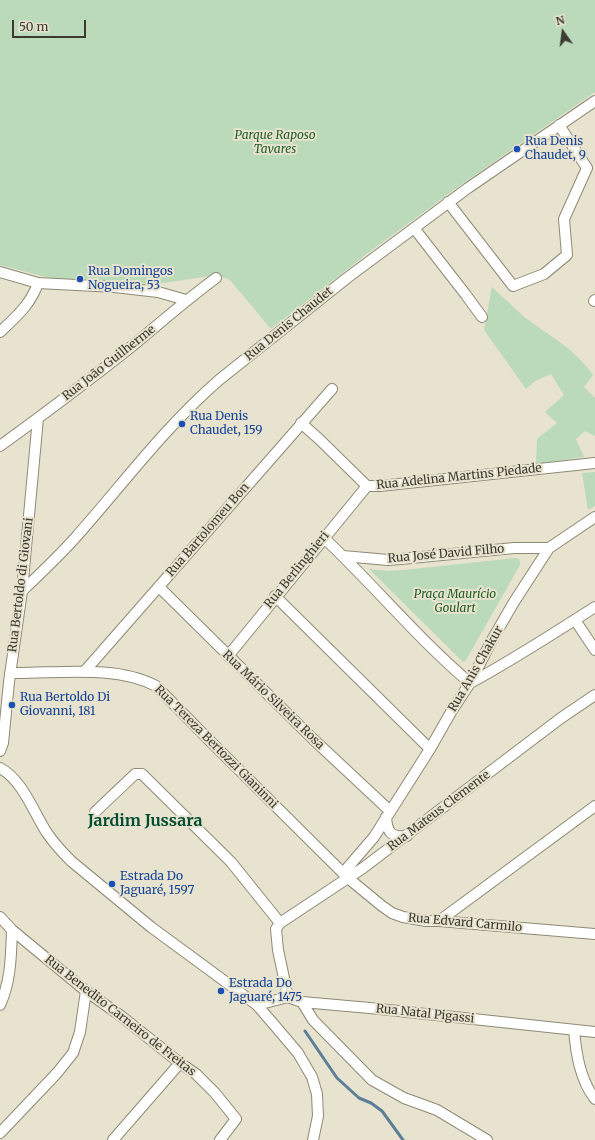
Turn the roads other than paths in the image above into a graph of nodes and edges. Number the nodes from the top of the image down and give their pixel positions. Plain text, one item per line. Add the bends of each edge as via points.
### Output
1 (595, 101) edge
2 (559, 125) junction
3 (448, 202) junction
4 (414, 228) junction
5 (0, 272) edge
6 (216, 278) dead end
7 (38, 283) junction
8 (186, 300) junction
9 (482, 317) dead end
10 (0, 332) edge
11 (332, 388) dead end
12 (38, 418) junction
13 (300, 423) junction
14 (0, 446) edge
15 (595, 463) edge
16 (367, 486) junction
17 (595, 517) edge
18 (324, 538) junction
19 (549, 548) junction
20 (342, 556) junction
21 (159, 587) junction
22 (22, 591) junction
23 (275, 596) junction
24 (595, 607) edge
25 (575, 620) junction
26 (595, 650) edge
27 (228, 656) junction
28 (84, 672) junction
29 (10, 673) junction
30 (470, 683) junction
31 (595, 695) edge
32 (430, 749) junction
33 (0, 751) edge
34 (0, 768) edge
35 (595, 806) edge
36 (95, 812) dead end
37 (388, 814) junction
38 (407, 836) junction
39 (346, 876) junction
40 (0, 917) edge
41 (439, 920) junction
42 (280, 922) junction
43 (12, 930) junction
44 (595, 934) edge
45 (86, 990) junction
46 (288, 997) junction
47 (302, 1002) junction
48 (0, 1005) edge
49 (257, 1005) junction
50 (574, 1030) junction
51 (595, 1032) edge
52 (180, 1062) junction
53 (595, 1099) edge
54 (0, 1133) edge
55 (113, 1140) edge
56 (220, 1140) edge
57 (313, 1140) edge
58 (487, 1140) edge

1 - 2 street, Rua Denis Chaudet
2 - 3 street, Rua Denis Chaudet
2 - 3 street via 587,168 564,219 567,255 544,274 513,286
3 - 4 street, Rua Denis Chaudet
4 - 9 street
4 - 22 street, Rua Denis Chaudet via 347,278 199,398 142,459 75,538
5 - 7 street
6 - 8 street, Rua João Guilherme
7 - 8 street via 115,287 158,292
7 - 10 street via 29,303
8 - 12 street, Rua João Guilherme
11 - 13 street, Rua Bartolomeu Bon
12 - 14 street, Rua João Guilherme
12 - 22 street, Rua Bertoldo di Giovani
13 - 16 street, Rua Adelina Martins Piedade via 319,438
13 - 21 street, Rua Bartolomeu Bon
15 - 16 street, Rua Adelina Martins Piedade
16 - 18 street, Rua Berlinghieri
17 - 19 street, Rua Anis Chakur
18 - 20 street
18 - 23 street, Rua Berlinghieri
19 - 20 street, Rua José David Filho via 514,548 388,560
19 - 30 street, Rua Anis Chakur via 514,602
20 - 30 street via 446,663
21 - 27 street, Rua Mário Silveira Rosa
21 - 28 street, Rua Bartolomeu Bon
22 - 29 street, Rua Bertoldo di Giovani
23 - 27 street, Rua Berlinghieri
23 - 32 street
24 - 25 street
25 - 26 street
25 - 30 street
27 - 37 street, Rua Mário Silveira Rosa
28 - 29 street, Rua Tereza Bertozzi Gianinni
28 - 39 street, Rua Tereza Bertozzi Gianinni via 135,678 156,686
29 - 33 street, Rua Bertoldo di Giovani
30 - 32 street, Rua Anis Chakur
31 - 38 street, Rua Mateus Clemente via 491,770
32 - 37 street, Rua Anis Chakur
34 - 49 street via 13,778 47,832 71,861 151,927
35 - 41 street
36 - 42 street via 135,774 142,774 231,862
37 - 38 street via 388,829 392,834
37 - 39 street, Rua Anis Chakur
38 - 39 street, Rua Mateus Clemente
39 - 41 street, Rua Edvard Carmilo via 392,913 426,921
39 - 42 street, Rua Mateus Clemente
40 - 43 street, Rua Benedito Carneiro de Freitas
41 - 44 street, Rua Edvard Carmilo
42 - 46 street via 276,929 278,950
43 - 45 street, Rua Benedito Carneiro de Freitas
43 - 48 street via 9,978
45 - 52 street, Rua Benedito Carneiro de Freitas
45 - 54 street via 80,1032 73,1053
46 - 47 street, Rua Natal Pigassi
46 - 49 street
47 - 50 street, Rua Natal Pigassi
47 - 58 street via 313,1020 372,1080 404,1098 437,1110
49 - 57 street via 298,1053 312,1076 317,1094 318,1116
50 - 51 street, Rua Natal Pigassi
50 - 53 street via 580,1067
52 - 55 street
52 - 56 street, Rua Benedito Carneiro de Freitas via 205,1082 236,1119

